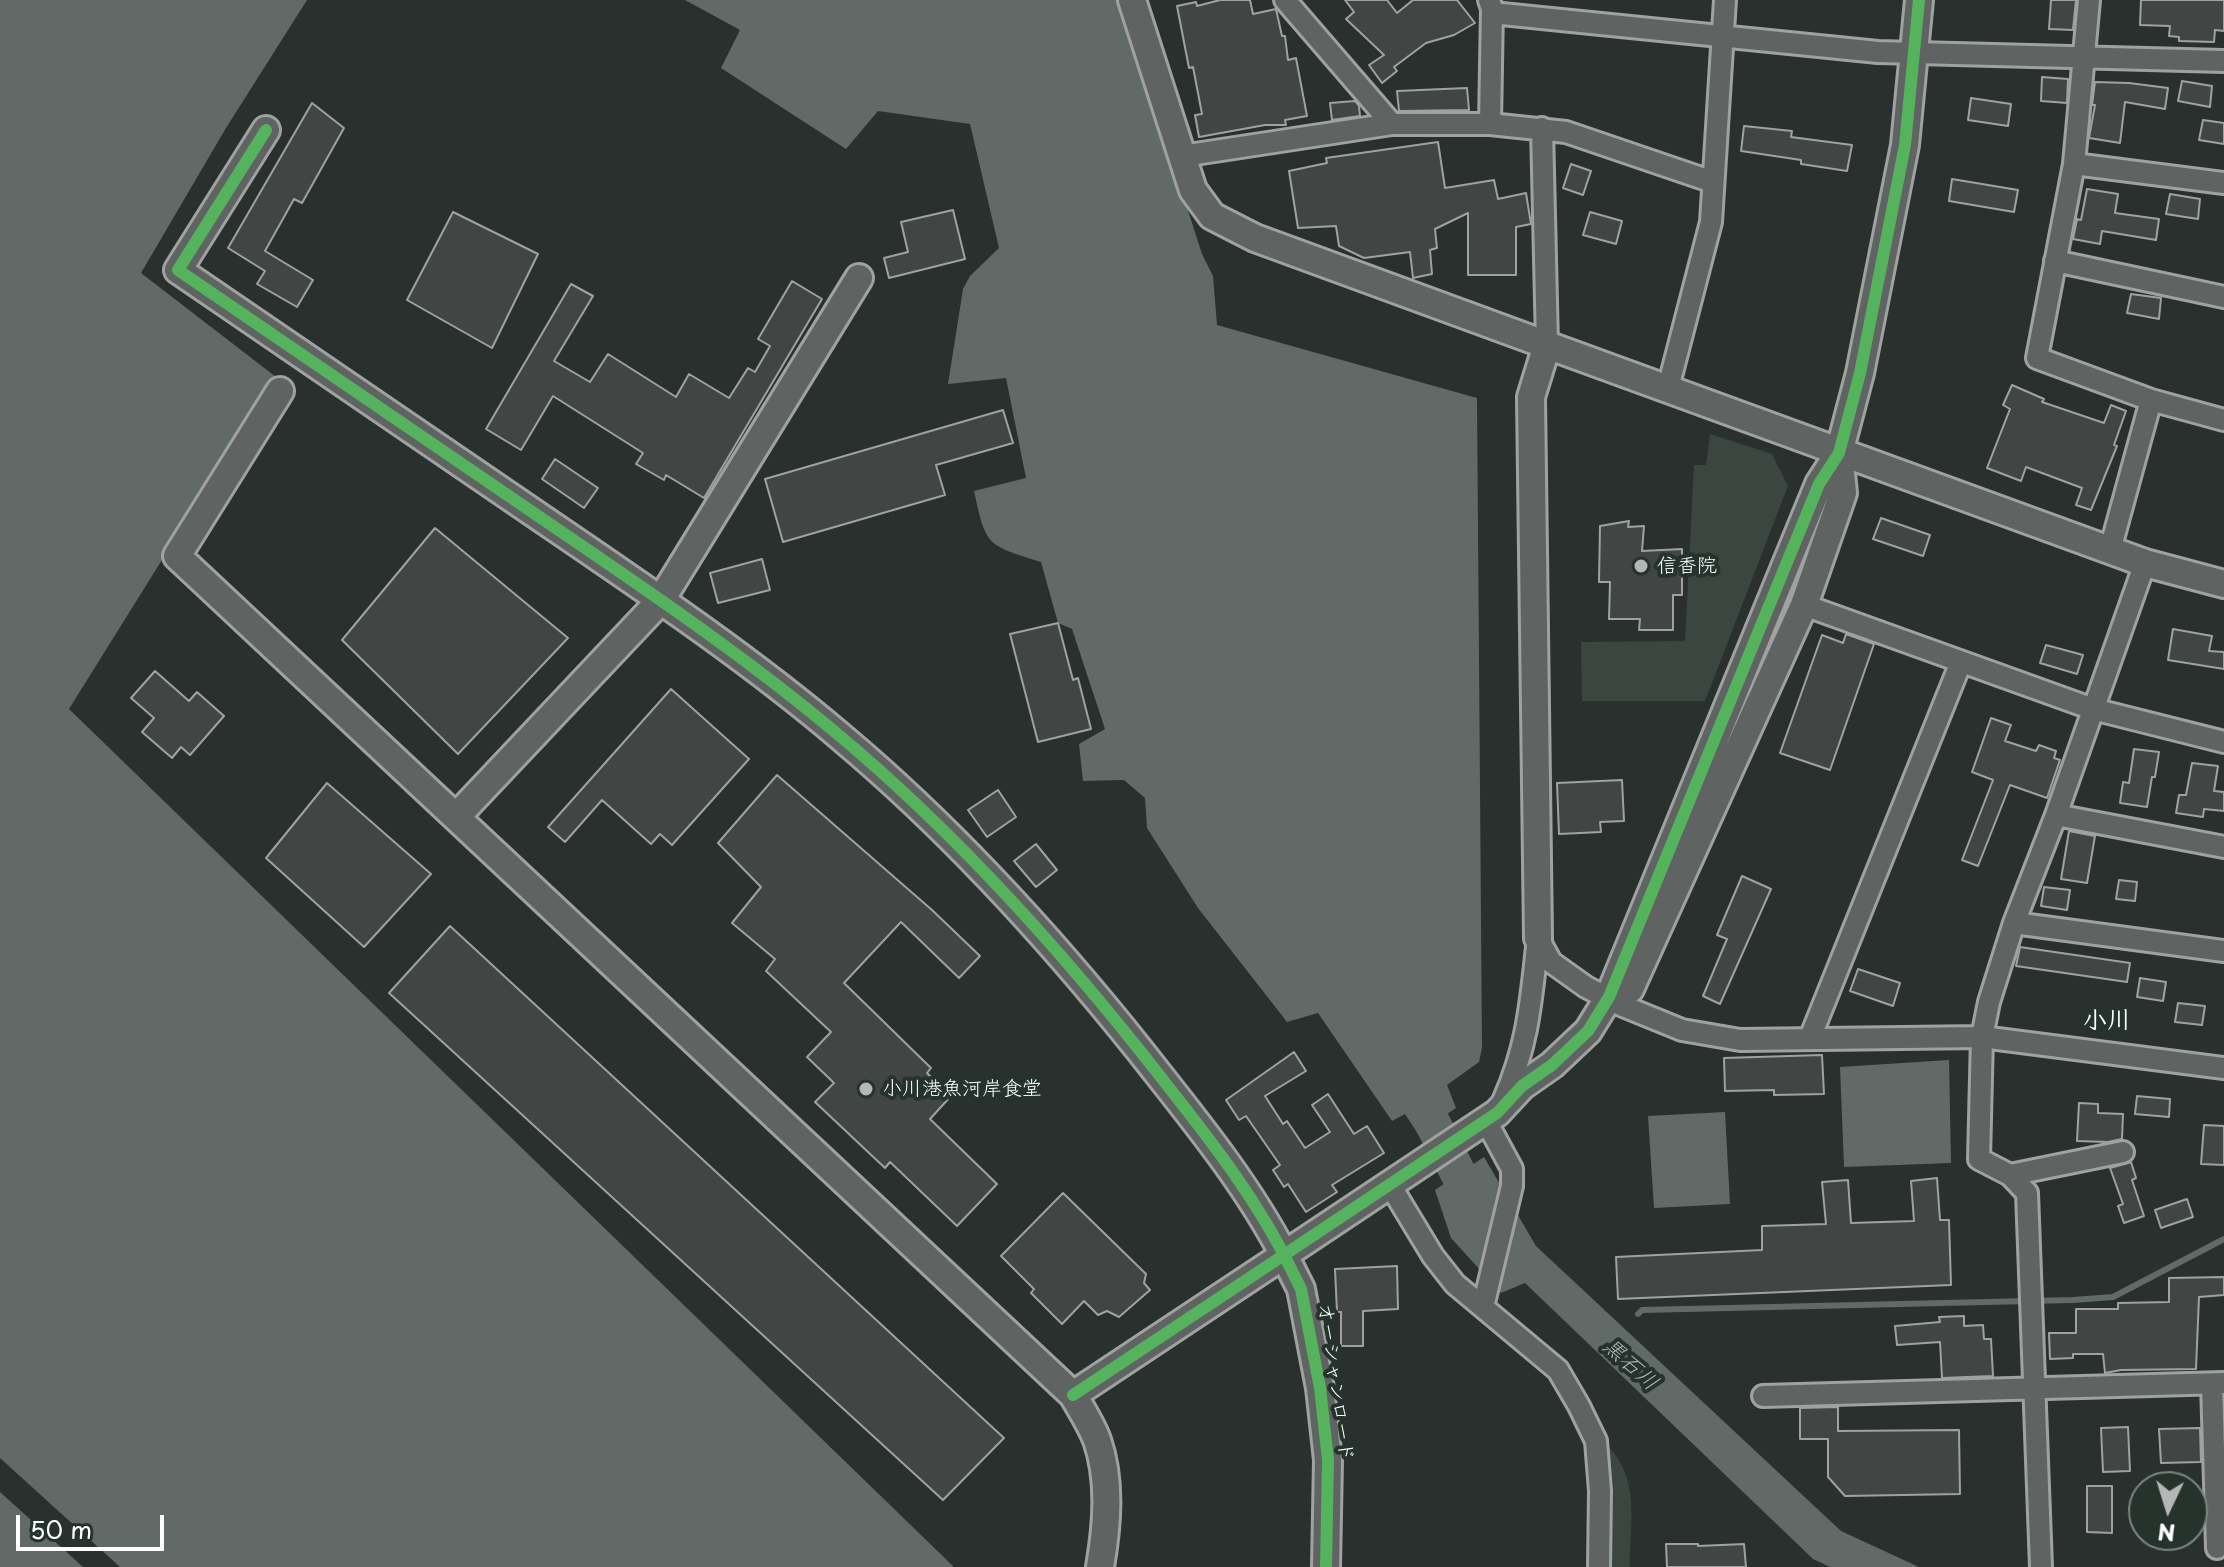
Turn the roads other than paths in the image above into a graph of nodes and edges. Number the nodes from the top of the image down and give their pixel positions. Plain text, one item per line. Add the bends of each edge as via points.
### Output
1 (1132, 0) edge
2 (1285, 0) edge
3 (1725, 0) edge
4 (1919, 0) edge
5 (2089, 0) edge
6 (1490, 6) edge
7 (1723, 36) junction
8 (1916, 54) junction
9 (2085, 59) junction
10 (2224, 61) edge
11 (1392, 124) junction
12 (1490, 124) junction
13 (1542, 128) junction
14 (266, 130) dead end
15 (1182, 156) junction
16 (2074, 164) junction
17 (1713, 182) junction
18 (2224, 183) edge
19 (2055, 261) junction
20 (859, 278) dead end
21 (2224, 297) edge
22 (1547, 345) junction
23 (1668, 388) junction
24 (280, 391) dead end
25 (2151, 400) junction
26 (2224, 420) edge
27 (1839, 453) junction
28 (2110, 550) junction
29 (2145, 563) junction
30 (2224, 584) edge
31 (661, 600) junction
32 (1804, 605) junction
33 (1961, 662) junction
34 (2093, 709) junction
35 (2224, 742) edge
36 (2056, 815) junction
37 (457, 816) junction
38 (2224, 847) edge
39 (2014, 923) junction
40 (1538, 938) junction
41 (2224, 951) edge
42 (1616, 1002) junction
43 (1982, 1037) junction
44 (1810, 1038) junction
45 (2224, 1068) edge
46 (1486, 1121) junction
47 (2123, 1152) dead end
48 (2010, 1175) junction
49 (1390, 1185) junction
50 (1284, 1255) junction
51 (1483, 1307) junction
52 (2218, 1383) edge
53 (2034, 1389) junction
54 (1073, 1395) junction
55 (1763, 1396) dead end
56 (2217, 1548) dead end
57 (1100, 1567) edge
58 (1326, 1567) edge
59 (1599, 1567) edge
60 (2041, 1567) edge

1 - 15 street
2 - 11 street
3 - 7 street
4 - 8 street
5 - 9 street
6 - 7 street
6 - 12 street
7 - 8 street
7 - 17 street
8 - 9 street
8 - 27 street via 1905,145
9 - 10 street
9 - 16 street
11 - 12 street
11 - 15 street
12 - 13 street
13 - 17 street
13 - 22 street
14 - 31 street, オーシャンロード via 178,270
15 - 22 street via 1202,206 1224,224
16 - 18 street
16 - 19 street
17 - 23 street via 1711,222
19 - 21 street
19 - 25 street via 2037,358
20 - 31 street
22 - 23 street
22 - 40 street via 1531,397
23 - 27 street
24 - 37 street via 177,556
25 - 26 street
25 - 28 street
27 - 28 street
27 - 32 street via 1843,493
27 - 42 street via 1819,484
28 - 29 street
29 - 30 street
29 - 34 street
31 - 37 street
31 - 50 street, オーシャンロード via 842,738 963,849 1122,1027 1264,1216
32 - 33 street
32 - 42 street
33 - 34 street
33 - 44 street
34 - 35 street
34 - 36 street
36 - 38 street
36 - 39 street
37 - 54 street
39 - 41 street
39 - 43 street
40 - 42 street via 1551,962
40 - 46 street via 1528,1029 1516,1072
42 - 44 street via 1682,1030 1740,1040
42 - 46 street via 1605,1035 1581,1061 1536,1098
43 - 44 street
43 - 45 street
43 - 48 street via 1979,1159
46 - 49 street
46 - 51 street via 1512,1169 1512,1186
47 - 48 street
48 - 53 street via 2027,1193
49 - 50 street
49 - 51 street via 1433,1256
50 - 54 street
50 - 58 street, オーシャンロード via 1301,1289 1320,1388 1328,1460
51 - 59 street via 1558,1370 1596,1441
52 - 53 street
52 - 56 street
53 - 55 street
53 - 60 street
54 - 57 street via 1097,1440 1106,1486

